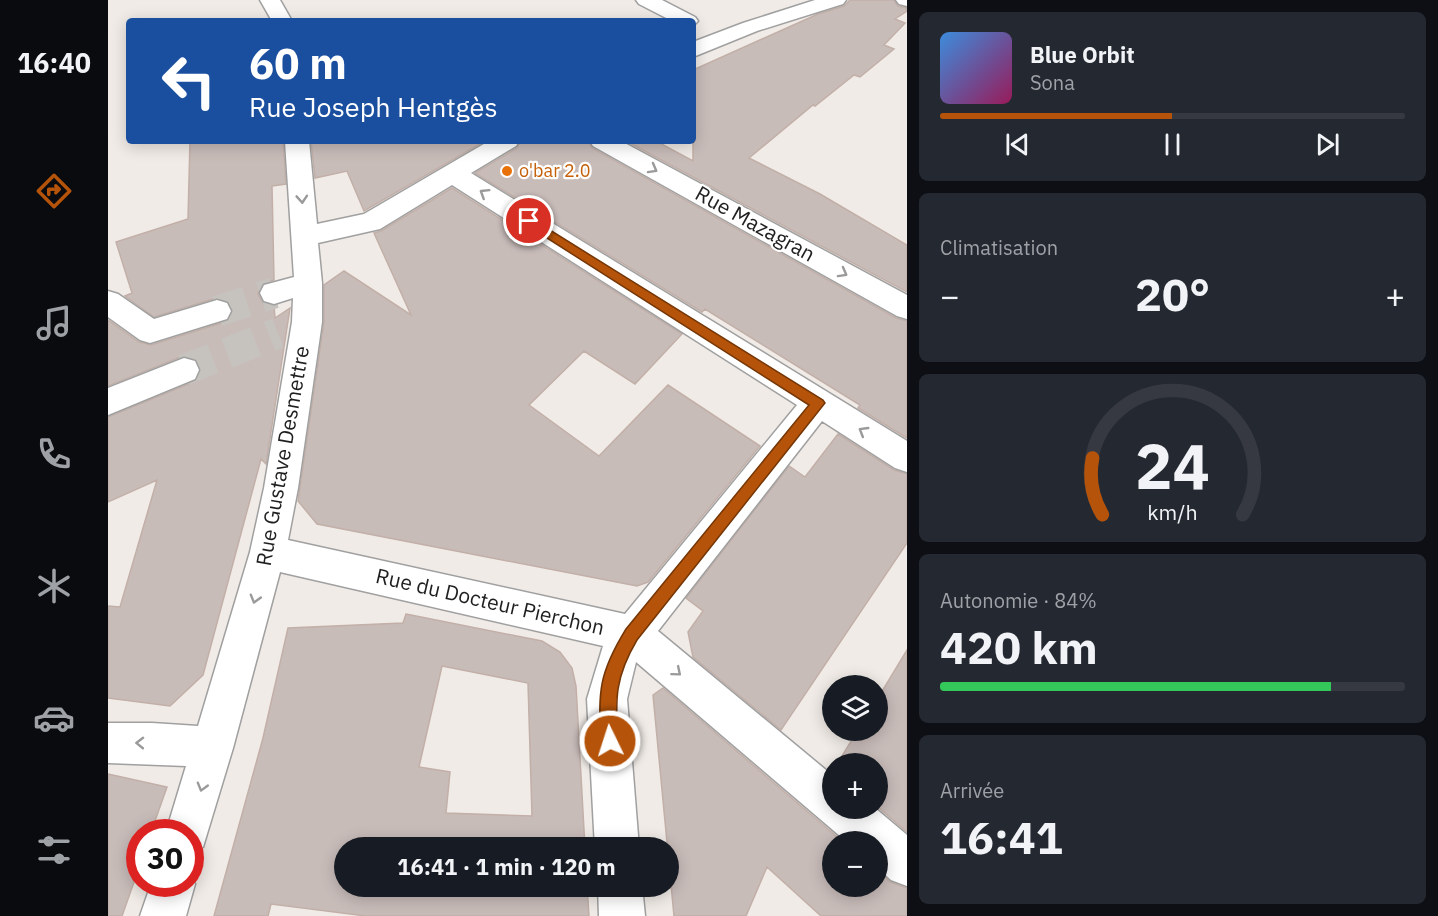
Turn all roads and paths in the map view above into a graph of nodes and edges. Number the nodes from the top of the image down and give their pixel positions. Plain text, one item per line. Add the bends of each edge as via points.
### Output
1 (270, 0) edge
2 (646, 0) edge
3 (836, 0) edge
4 (280, 18) edge
5 (682, 18) edge
6 (696, 24) edge
7 (723, 38) junction
8 (696, 49) edge
9 (297, 144) edge
10 (502, 144) edge
11 (607, 144) edge
12 (452, 172) junction
13 (305, 236) junction
14 (308, 283) junction
15 (274, 293) tunnel mouth
16 (111, 306) edge
17 (907, 308) edge
18 (217, 311) tunnel mouth
19 (184, 370) tunnel mouth
20 (108, 402) edge
21 (818, 403) junction
22 (907, 458) edge
23 (268, 552) junction
24 (632, 634) junction
25 (108, 743) edge
26 (213, 748) junction
27 (822, 794) edge
28 (192, 819) edge
29 (854, 819) edge
30 (616, 837) edge
31 (907, 864) edge
32 (169, 897) edge
33 (621, 897) edge
34 (163, 916) edge
35 (622, 916) edge

1 - 4 street
2 - 5 street
3 - 7 street
6 - 7 street
7 - 8 street
9 -> 13 street, Rue Gustave Desmettre
10 - 12 street
11 -> 17 street, Rue Mazagran
12 - 13 street via 371,222
21 -> 12 street
13 - 14 street, Rue Gustave Desmettre
14 - 15 street
14 - 23 street, Rue Gustave Desmettre via 292,327 281,488
16 - 18 street via 150,332
19 - 20 street
22 -> 21 street
21 - 24 street
23 - 24 street, Rue du Docteur Pierchon
23 -> 26 street, Rue Gustave Desmettre
24 -> 27 street, Rue du Docteur Pierchon
24 - 30 street via 618,657 607,699
26 -> 25 street
26 -> 28 street, Rue Gustave Desmettre
29 - 31 street
32 - 34 street
33 - 35 street

